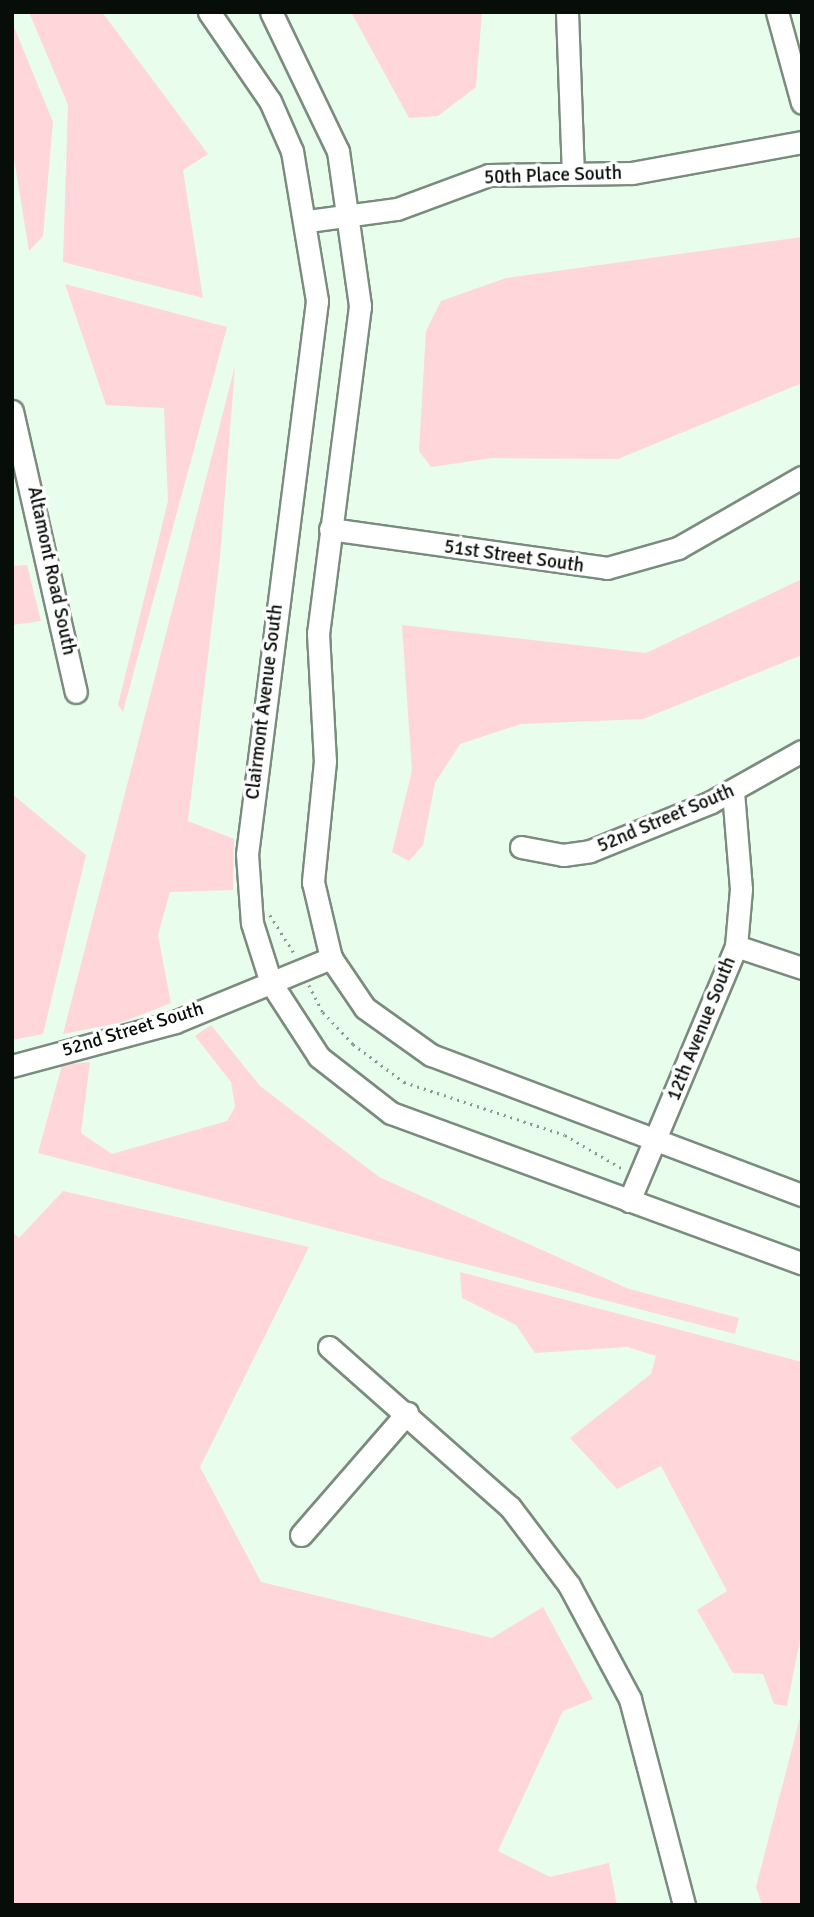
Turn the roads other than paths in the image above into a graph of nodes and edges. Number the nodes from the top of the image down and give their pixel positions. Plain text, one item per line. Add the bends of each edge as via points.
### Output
1 (209, 12) edge
2 (271, 12) edge
3 (567, 12) edge
4 (777, 12) edge
5 (802, 103) edge
6 (802, 142) edge
7 (573, 174) junction
8 (349, 215) junction
9 (307, 220) junction
10 (12, 411) edge
11 (802, 477) edge
12 (330, 529) junction
13 (76, 692) dead end
14 (802, 751) edge
15 (733, 791) junction
16 (521, 847) dead end
17 (736, 946) junction
18 (331, 958) junction
19 (802, 968) edge
20 (271, 983) junction
21 (12, 1066) edge
22 (656, 1138) junction
23 (802, 1195) edge
24 (629, 1201) junction
25 (802, 1263) edge
26 (328, 1347) dead end
27 (407, 1413) junction
28 (301, 1535) dead end
29 (684, 1905) edge

1 - 9 street, Clairmont Avenue South via 270,101 292,151
2 - 8 street via 332,131
3 - 7 street
4 - 5 street
6 - 7 street, 50th Place South via 656,170
7 - 8 street, 50th Place South via 489,175 412,204
8 - 9 street, 50th Place South
8 - 12 street via 360,329
9 - 20 street, Clairmont Avenue South via 316,341 247,854 252,923
10 - 13 street, Altamont Road South
11 - 12 street, 51st Street South via 678,548 607,568
12 - 18 street via 318,633 325,761 313,882
14 - 15 street, 52nd Street South
15 - 16 street, 52nd Street South via 590,851 548,854
15 - 17 street, 12th Avenue South via 741,890
17 - 19 street
17 - 22 street, 12th Avenue South
18 - 20 street, 52nd Street South
18 - 22 street via 365,1008 413,1046
20 - 21 street, 52nd Street South via 175,1022
20 - 24 street, Clairmont Avenue South via 304,1040 371,1101 412,1123
22 - 23 street
22 - 24 street, 12th Avenue South
24 - 25 street
26 - 27 street
27 - 28 street
27 - 29 street via 510,1507 569,1585 630,1699

